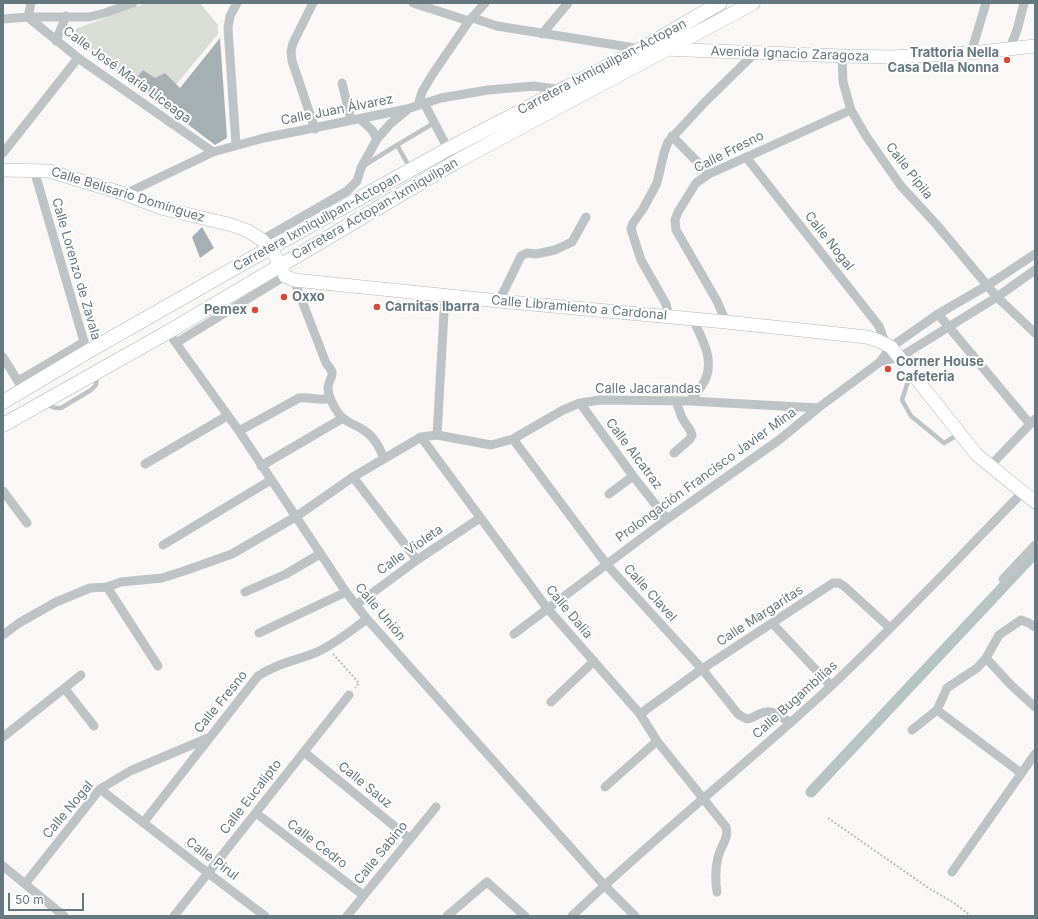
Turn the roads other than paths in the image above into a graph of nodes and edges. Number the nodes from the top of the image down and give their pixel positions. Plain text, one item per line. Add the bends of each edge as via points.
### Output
1 (31, 3) edge
2 (133, 3) edge
3 (237, 3) edge
4 (313, 3) edge
5 (413, 3) edge
6 (568, 3) edge
7 (720, 3) edge
8 (753, 3) edge
9 (986, 3) edge
10 (1024, 3) edge
11 (481, 5) edge
12 (66, 16) junction
13 (28, 17) junction
14 (3, 19) edge
15 (471, 20) junction
16 (542, 34) junction
17 (56, 41) junction
18 (1035, 46) edge
19 (1010, 48) junction
20 (641, 49) junction
21 (665, 49) junction
22 (755, 53) junction
23 (971, 53) junction
24 (842, 56) junction
25 (78, 58) junction
26 (342, 83) dead end
27 (562, 90) junction
28 (421, 104) junction
29 (407, 109) junction
30 (851, 110) junction
31 (356, 120) junction
32 (434, 123) junction
33 (315, 128) junction
34 (672, 136) junction
35 (377, 139) junction
36 (236, 145) junction
37 (397, 145) junction
38 (448, 149) junction
39 (213, 152) junction
40 (3, 153) edge
41 (746, 157) junction
42 (361, 168) junction
43 (411, 169) junction
44 (3, 170) edge
45 (34, 170) junction
46 (709, 174) junction
47 (125, 194) junction
48 (586, 217) dead end
49 (266, 244) junction
50 (1035, 254) edge
51 (1035, 270) edge
52 (286, 274) junction
53 (988, 285) junction
54 (445, 295) junction
55 (997, 297) junction
56 (499, 301) junction
57 (938, 314) junction
58 (669, 316) junction
59 (693, 318) junction
60 (726, 322) junction
61 (948, 328) junction
62 (168, 332) junction
63 (1035, 333) edge
64 (176, 343) junction
65 (889, 346) junction
66 (85, 347) junction
67 (3, 357) edge
68 (900, 357) junction
69 (880, 362) junction
70 (912, 372) junction
71 (21, 386) junction
72 (330, 398) junction
73 (676, 401) junction
74 (690, 401) junction
75 (3, 402) edge
76 (580, 404) junction
77 (818, 408) junction
78 (227, 416) junction
79 (343, 418) junction
80 (1032, 422) edge
81 (3, 425) edge
82 (239, 431) junction
83 (960, 433) junction
84 (437, 435) junction
85 (421, 437) junction
86 (513, 439) junction
87 (674, 453) dead end
88 (384, 459) junction
89 (145, 464) dead end
90 (261, 466) junction
91 (990, 466) junction
92 (633, 476) junction
93 (353, 477) junction
94 (271, 480) junction
95 (3, 491) edge
96 (1023, 492) junction
97 (609, 494) dead end
98 (1035, 502) edge
99 (297, 516) junction
100 (480, 518) junction
101 (667, 519) junction
102 (27, 523) dead end
103 (163, 545) dead end
104 (1035, 546) edge
105 (320, 554) junction
106 (416, 560) junction
107 (607, 565) junction
108 (1003, 579) dead end
109 (107, 587) junction
110 (245, 592) dead end
111 (346, 592) junction
112 (356, 605) junction
113 (547, 608) junction
114 (367, 619) junction
115 (772, 623) junction
116 (1035, 627) edge
117 (890, 628) junction
118 (259, 633) dead end
119 (514, 634) dead end
120 (3, 635) edge
121 (986, 658) junction
122 (594, 661) junction
123 (158, 666) dead end
124 (702, 669) junction
125 (81, 675) dead end
126 (831, 686) junction
127 (65, 689) junction
128 (349, 695) road end
129 (551, 702) dead end
130 (1035, 707) edge
131 (937, 710) junction
132 (640, 714) junction
133 (790, 723) junction
134 (94, 726) dead end
135 (912, 730) dead end
136 (3, 737) edge
137 (209, 737) junction
138 (657, 741) junction
139 (304, 752) junction
140 (1035, 754) edge
141 (1021, 773) junction
142 (605, 787) dead end
143 (100, 789) junction
144 (704, 799) junction
145 (436, 807) dead end
146 (256, 813) junction
147 (143, 822) junction
148 (410, 839) junction
149 (3, 866) edge
150 (952, 872) dead end
151 (208, 873) junction
152 (25, 884) junction
153 (604, 885) junction
154 (717, 892) dead end
155 (363, 895) junction
156 (64, 916) edge
157 (174, 916) edge
158 (265, 916) edge
159 (348, 916) edge
160 (447, 916) edge
161 (525, 916) edge
162 (572, 916) edge
163 (635, 916) edge

1 - 13 street
2 - 12 street via 89,17
3 - 36 street via 230,16 228,28
4 - 33 street via 291,52
5 - 15 street
6 - 16 street
7 - 20 main road, Carretera Ixmiquilpan-Actopan
8 - 21 main road, Carretera Actopan-Ixmiquilpan
9 - 23 street
10 - 19 street
11 - 15 street
12 - 13 street
12 - 17 street
13 - 14 street
13 - 17 street, Calle José María Liceaga
15 - 16 street
15 - 28 street via 432,75 422,92
16 - 20 street
17 - 25 street, Calle José María Liceaga
18 - 19 street, Avenida Ignacio Zaragoza
19 - 23 street, Avenida Ignacio Zaragoza
20 - 21 street, Avenida Ignacio Zaragoza
20 - 27 main road, Carretera Ixmiquilpan-Actopan
21 - 22 street, Avenida Ignacio Zaragoza
21 - 52 main road, Carretera Actopan-Ixmiquilpan via 459,160
22 - 24 street, Avenida Ignacio Zaragoza
22 - 34 street
23 - 24 street, Avenida Ignacio Zaragoza via 891,57
24 - 30 street, Calle Pípila via 842,82
25 - 39 street, Calle José María Liceaga
25 - 40 street
26 - 31 street
27 - 28 street, Calle Juan Álvarez via 534,86 496,89
27 - 38 main road, Carretera Ixmiquilpan-Actopan
28 - 29 street, Calle Juan Álvarez
28 - 32 street
29 - 31 street, Calle Juan Álvarez
29 - 35 street
30 - 41 street, Calle Fresno
30 - 53 street, Calle Pípila via 901,186
31 - 33 street, Calle Juan Álvarez
31 - 35 street via 372,130
32 - 37 lane
32 - 38 street
33 - 36 street, Calle Juan Álvarez
34 - 46 street
34 - 58 street via 664,153 656,183 631,229 641,260 666,304
35 - 42 street
36 - 39 street, Calle Juan Álvarez
37 - 42 lane
37 - 43 lane
38 - 43 main road, Carretera Ixmiquilpan-Actopan
39 - 47 street, Calle Juan Álvarez
41 - 46 street, Calle Fresno
41 - 65 street, Calle Nogal via 879,326
42 - 49 street via 357,180 347,191
43 - 49 main road, Carretera Ixmiquilpan-Actopan
44 - 45 street, Calle Belisario Domínguez
45 - 47 street, Calle Belisario Domínguez via 49,171
45 - 66 street, Calle Lorenzo de Zavala
46 - 60 street, Calle Fresno via 696,183 685,200 678,212 676,230 717,301
47 - 49 street, Calle Belisario Domínguez via 161,208 248,230
48 - 56 street via 572,242 555,250 521,256
49 - 52 street
49 - 66 main road, Carretera Ixmiquilpan-Actopan
50 - 53 street, Prolongación Francisco Javier Mina
51 - 55 street, Prolongación Francisco Javier Mina
52 - 54 street, Calle Libramiento a Cardonal via 308,283
52 - 62 main road, Carretera Actopan-Ixmiquilpan
52 - 64 street
52 - 72 street via 331,369 332,376 328,388
53 - 55 street, Calle Pípila
53 - 57 street, Prolongación Francisco Javier Mina
54 - 56 street, Calle Libramiento a Cardonal
54 - 84 street
55 - 61 street, Prolongación Francisco Javier Mina
55 - 63 street, Calle Pípila
56 - 58 street, Calle Libramiento a Cardonal
57 - 61 street
57 - 65 street, Prolongación Francisco Javier Mina
58 - 59 street, Calle Libramiento a Cardonal
59 - 60 street, Calle Libramiento a Cardonal
59 - 74 street via 709,361 706,378
60 - 65 street, Calle Libramiento a Cardonal via 867,337
61 - 68 street, Prolongación Francisco Javier Mina
61 - 80 street
62 - 64 street, Calle Unión
62 - 81 main road, Carretera Actopan-Ixmiquilpan
64 - 78 street, Calle Unión
65 - 68 street
65 - 69 street, Prolongación Francisco Javier Mina
66 - 71 main road, Carretera Ixmiquilpan-Actopan
67 - 71 street
68 - 69 street, Prolongación Francisco Javier Mina
68 - 70 street
69 - 77 street, Prolongación Francisco Javier Mina
70 - 83 street
70 - 83 lane via 902,400 911,416 944,443
71 - 75 main road, Carretera Ixmiquilpan-Actopan
72 - 79 street
72 - 82 street via 299,398
73 - 74 street, Calle Jacarandas
73 - 76 street, Calle Jacarandas via 600,400
73 - 87 street via 692,435
74 - 77 street, Calle Jacarandas
76 - 86 street, Calle Jacarandas via 563,410
76 - 92 street, Calle Alcatraz
77 - 101 street, Prolongación Francisco Javier Mina via 779,440
78 - 82 street, Calle Unión
78 - 89 street
79 - 88 street via 371,436
79 - 90 street
80 - 91 street
82 - 90 street, Calle Unión
83 - 91 street via 977,455
84 - 85 street, Calle Jacarandas
84 - 86 street, Calle Jacarandas via 491,445
85 - 88 street, Calle Jacarandas
85 - 100 street, Calle Dalia
86 - 107 street, Calle Clavel
88 - 93 street, Calle Jacarandas
90 - 94 street, Calle Unión
91 - 96 street
92 - 97 street
92 - 101 street, Calle Alcatraz
93 - 99 street, Calle Jacarandas
93 - 106 street
94 - 99 street, Calle Unión
94 - 103 street
95 - 102 street
96 - 98 street
96 - 117 street, Calle Bugambilias
99 - 105 street, Calle Unión
99 - 109 street, Calle Jacarandas via 232,554 184,572 162,578 121,582
100 - 106 street, Calle Violeta
100 - 113 street, Calle Dalia
101 - 107 street, Prolongación Francisco Javier Mina
104 - 108 street
105 - 110 street via 286,574
105 - 111 street, Calle Unión
106 - 112 street, Calle Violeta
107 - 113 street, Prolongación Francisco Javier Mina
107 - 124 street, Calle Clavel
109 - 120 street, Calle Jacarandas via 90,588 56,602
109 - 123 street
111 - 112 street, Calle Unión
111 - 118 street
112 - 114 street, Calle Unión
113 - 119 street, Prolongación Francisco Javier Mina
113 - 122 street, Calle Dalia
114 - 137 street, Calle Fresno via 327,647 269,668 258,676
114 - 153 street, Calle Unión
115 - 117 street, Calle Margaritas via 833,583 839,583
115 - 124 street, Calle Margaritas
115 - 126 street
116 - 121 street via 1021,620 999,636
117 - 126 street, Calle Bugambilias
121 - 130 street
121 - 131 street via 977,668 947,688
122 - 129 street
122 - 132 street, Calle Dalia
124 - 132 street, Calle Margaritas
124 - 133 street, Calle Clavel via 738,714 746,719 763,712 773,712
125 - 127 street
126 - 133 street, Calle Bugambilias
127 - 134 street
127 - 136 street
128 - 139 street, Calle Eucalipto
131 - 135 street
131 - 141 street
132 - 138 street, Calle Dalia
133 - 144 street, Calle Bugambilias
137 - 143 street, Calle Nogal via 130,772
137 - 147 street, Calle Fresno
138 - 142 street
138 - 144 street, Calle Dalia
139 - 146 street, Calle Eucalipto
139 - 148 street, Calle Sauz
140 - 141 street
141 - 150 street
143 - 147 street, Calle Pirul
143 - 152 street, Calle Nogal
144 - 153 street, Calle Bugambilias
144 - 154 street, Calle Dalia via 728,833 719,855 715,875
145 - 148 street, Calle Sabino
146 - 151 street, Calle Eucalipto
146 - 155 street, Calle Cedro
147 - 151 street, Calle Pirul
148 - 155 street, Calle Sabino
149 - 152 street
151 - 157 street, Calle Eucalipto
151 - 158 street, Calle Pirul
152 - 156 street
153 - 162 street, Calle Bugambilias
153 - 163 street, Calle Unión
155 - 159 street, Calle Sabino
160 - 161 street via 487,882

